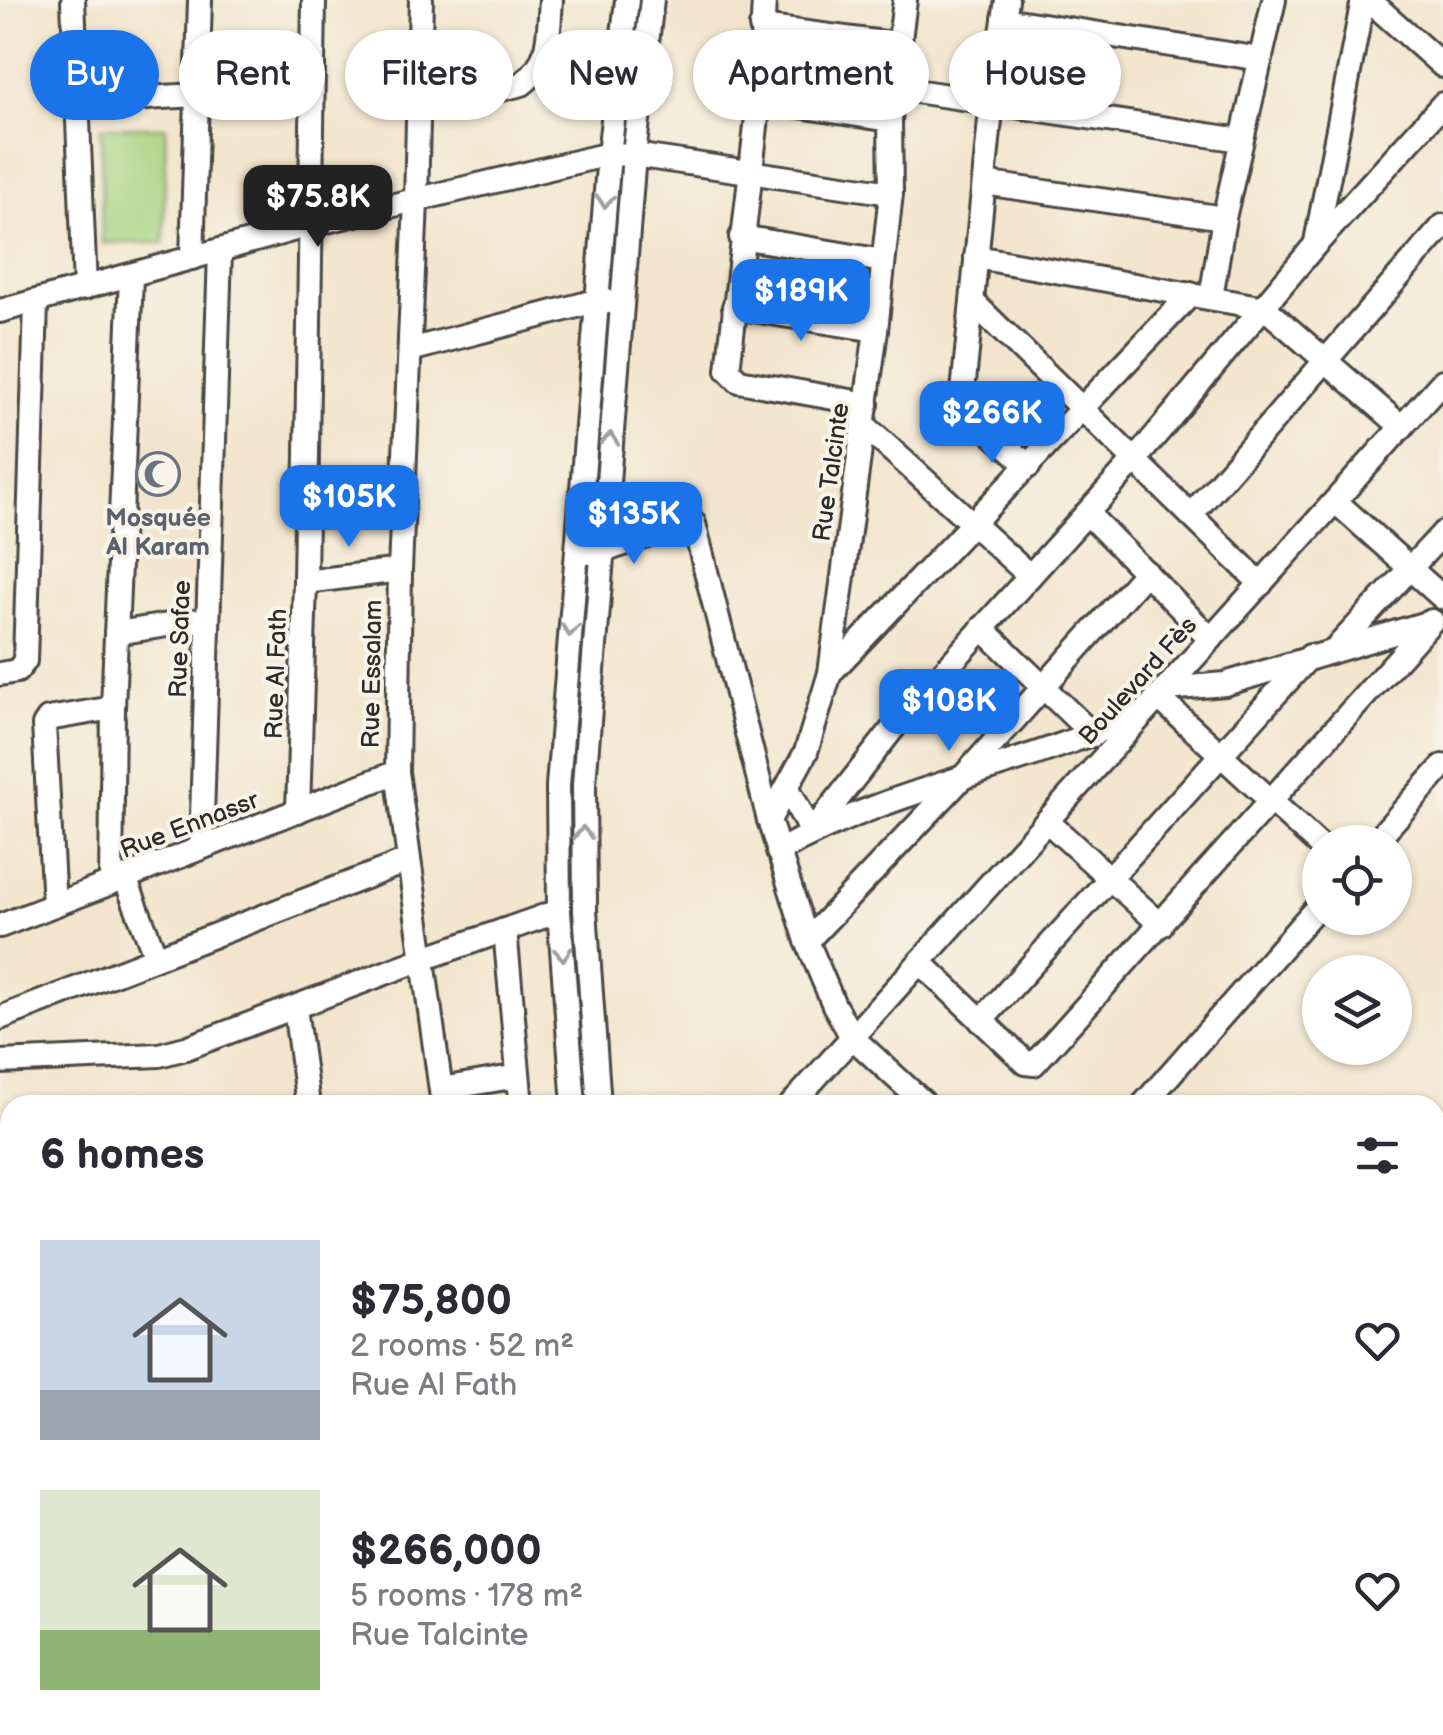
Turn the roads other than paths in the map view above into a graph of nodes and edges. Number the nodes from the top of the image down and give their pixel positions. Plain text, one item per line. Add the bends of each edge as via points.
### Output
1 (74, 0) edge
2 (200, 0) edge
3 (314, 0) edge
4 (420, 0) edge
5 (552, 0) edge
6 (627, 0) edge
7 (652, 0) edge
8 (764, 0) edge
9 (905, 0) edge
10 (1274, 0) edge
11 (1366, 0) edge
12 (1005, 10) edge
13 (761, 28) joint
14 (76, 30) edge
15 (199, 30) edge
16 (419, 30) edge
17 (777, 30) edge
18 (901, 30) edge
19 (1261, 60) junction
20 (1443, 66) edge
21 (513, 86) edge
22 (1443, 104) edge
23 (80, 120) edge
24 (196, 120) edge
25 (416, 120) edge
26 (756, 120) edge
27 (890, 120) edge
28 (990, 120) edge
29 (1116, 120) edge
30 (1241, 140) junction
31 (609, 154) junction
32 (634, 155) junction
33 (749, 172) junction
34 (984, 183) junction
35 (891, 193) junction
36 (416, 201) junction
37 (1224, 218) junction
38 (310, 226) junction
39 (1443, 226) edge
40 (741, 237) junction
41 (1316, 244) junction
42 (220, 252) junction
43 (976, 256) junction
44 (192, 258) junction
45 (883, 261) junction
46 (131, 276) junction
47 (85, 288) junction
48 (1201, 296) junction
49 (610, 302) junction
50 (36, 303) junction
51 (974, 303) junction
52 (734, 307) junction
53 (1265, 308) junction
54 (0, 311) edge
55 (876, 330) junction
56 (410, 350) junction
57 (1326, 360) junction
58 (1443, 381) edge
59 (1081, 412) junction
60 (866, 415) junction
61 (1402, 427) junction
62 (1134, 461) junction
63 (1029, 466) junction
64 (1335, 501) junction
65 (1087, 513) junction
66 (1192, 515) junction
67 (973, 525) junction
68 (1443, 533) edge
69 (588, 552) junction
70 (1412, 568) junction
71 (400, 570) junction
72 (1146, 572) junction
73 (1030, 576) junction
74 (305, 582) junction
75 (1261, 584) junction
76 (1443, 598) edge
77 (207, 619) junction
78 (1437, 619) edge
79 (982, 628) junction
80 (116, 632) junction
81 (1211, 639) junction
82 (1337, 647) junction
83 (1310, 656) junction
84 (830, 673) junction
85 (0, 674) edge
86 (1043, 687) junction
87 (1157, 699) junction
88 (113, 708) junction
89 (1093, 735) junction
90 (1221, 756) junction
91 (1443, 766) edge
92 (397, 772) junction
93 (962, 777) junction
94 (788, 788) junction
95 (1272, 802) junction
96 (298, 810) junction
97 (769, 820) junction
98 (1047, 821) junction
99 (1390, 825) edge
100 (1302, 830) edge
101 (811, 833) junction
102 (202, 848) junction
103 (778, 852) junction
104 (407, 861) junction
105 (1109, 878) junction
106 (118, 880) junction
107 (54, 905) junction
108 (559, 911) junction
109 (1302, 924) edge
110 (1161, 925) junction
111 (0, 926) edge
112 (504, 930) junction
113 (807, 941) junction
114 (156, 957) junction
115 (425, 958) junction
116 (920, 962) junction
117 (296, 1008) junction
118 (0, 1018) edge
119 (981, 1021) junction
120 (852, 1038) junction
121 (0, 1062) edge
122 (518, 1076) junction
123 (307, 1095) edge
124 (442, 1095) edge
125 (449, 1095) edge
126 (520, 1095) edge
127 (573, 1095) edge
128 (598, 1095) edge
129 (800, 1095) edge
130 (915, 1095) edge
131 (1151, 1095) edge

1 - 14 street
2 - 15 street
3 - 38 street, Rue Al Fath
4 - 16 street, Rue Essalam
5 - 21 street via 545,57 533,76
6 - 31 street
7 - 32 street
8 - 13 street
9 - 18 street, Rue Talcinte
10 - 19 street
11 - 20 street
11 - 41 street
12 - 19 street
13 - 17 street
19 - 30 street
22 - 41 street
23 - 47 street
24 - 44 street
25 - 36 street, Rue Essalam
26 - 33 street
27 - 35 street, Rue Talcinte
28 - 34 street
29 - 30 street
30 - 37 street
31 - 32 street
31 - 36 street
31 -> 49 street
32 - 33 street
32 - 49 street
33 - 35 street
33 - 40 street
34 - 37 street
34 - 43 street
35 - 45 street, Rue Talcinte
36 - 38 street
36 - 56 street, Rue Essalam
37 - 48 street
38 - 42 street
38 - 74 street, Rue Al Fath
39 - 57 street
40 - 45 street
40 - 52 street
41 - 53 street
42 - 44 street
42 - 77 street, Rue Safae
43 - 48 street
43 - 51 street
44 - 46 street
45 - 55 street, Rue Talcinte
46 - 47 street
46 - 80 street
47 - 50 street
48 - 53 street
48 - 59 street
49 - 56 street
49 - 69 street
50 - 54 street
50 - 85 street via 25,661
51 - 59 street
51 - 63 street via 962,402
52 - 55 street
52 - 60 street via 727,364 734,380
53 - 57 street
53 - 62 street
55 - 60 street, Rue Talcinte
56 - 71 street, Rue Essalam
57 - 61 street
57 - 66 street
58 - 61 street, Boulevard Fès
59 - 62 street
59 - 63 street
60 - 67 street
60 - 84 street, Rue Talcinte
61 - 64 street, Boulevard Fès
62 - 65 street
62 - 66 street
63 - 67 street
64 - 70 street
64 - 75 street, Boulevard Fès
65 - 72 street
65 - 73 street
66 - 75 street
67 - 73 street
67 - 84 street
68 - 70 street
69 - 97 street via 694,524
69 -> 108 street via 560,744
128 -> 69 street via 583,826
70 - 76 street
70 - 82 street
71 - 74 street
71 - 92 street, Rue Essalam
72 - 81 street
72 - 86 street
73 - 79 street
74 - 96 street, Rue Al Fath
75 - 81 street, Boulevard Fès
77 - 80 street
77 - 102 street, Rue Safae
78 - 82 street
78 - 95 street
79 - 86 street
79 - 101 street
80 - 88 street
81 - 87 street, Boulevard Fès
82 - 83 street
83 - 87 street
83 - 90 street
84 - 94 street, Rue Talcinte
86 - 89 street
86 - 93 street
87 - 89 street
87 - 90 street
87 - 98 street, Boulevard Fès
88 - 106 street
88 - 107 street via 44,725
89 - 93 street
90 - 95 street
90 - 105 street
91 - 99 street
92 - 96 street, Rue Ennassr
92 - 104 street, Rue Essalam
93 - 101 street
93 - 113 street
94 - 97 street, Rue Talcinte
94 - 101 street
95 - 100 street
95 - 110 street
96 - 102 street, Rue Ennassr
97 - 103 street
98 - 105 street
98 - 116 street, Boulevard Fès
101 - 103 street
102 - 106 street, Rue Ennassr
103 - 113 street
104 - 114 street
104 - 115 street, Rue Essalam
105 - 110 street
105 - 119 street
106 - 107 street, Rue Ennassr
106 - 114 street
107 - 111 street, Rue Ennassr
108 - 112 street
108 -> 127 street
109 - 131 street
110 - 119 street via 1034,1064 1026,1064
112 - 115 street
112 - 122 street
113 - 120 street
114 - 118 street
115 - 117 street
115 - 124 street, Rue Essalam
116 - 119 street
116 - 120 street, Boulevard Fès
117 - 121 street via 159,1055
117 - 123 street
120 - 129 street, Boulevard Fès
120 - 130 street
122 - 125 street
122 - 126 street

